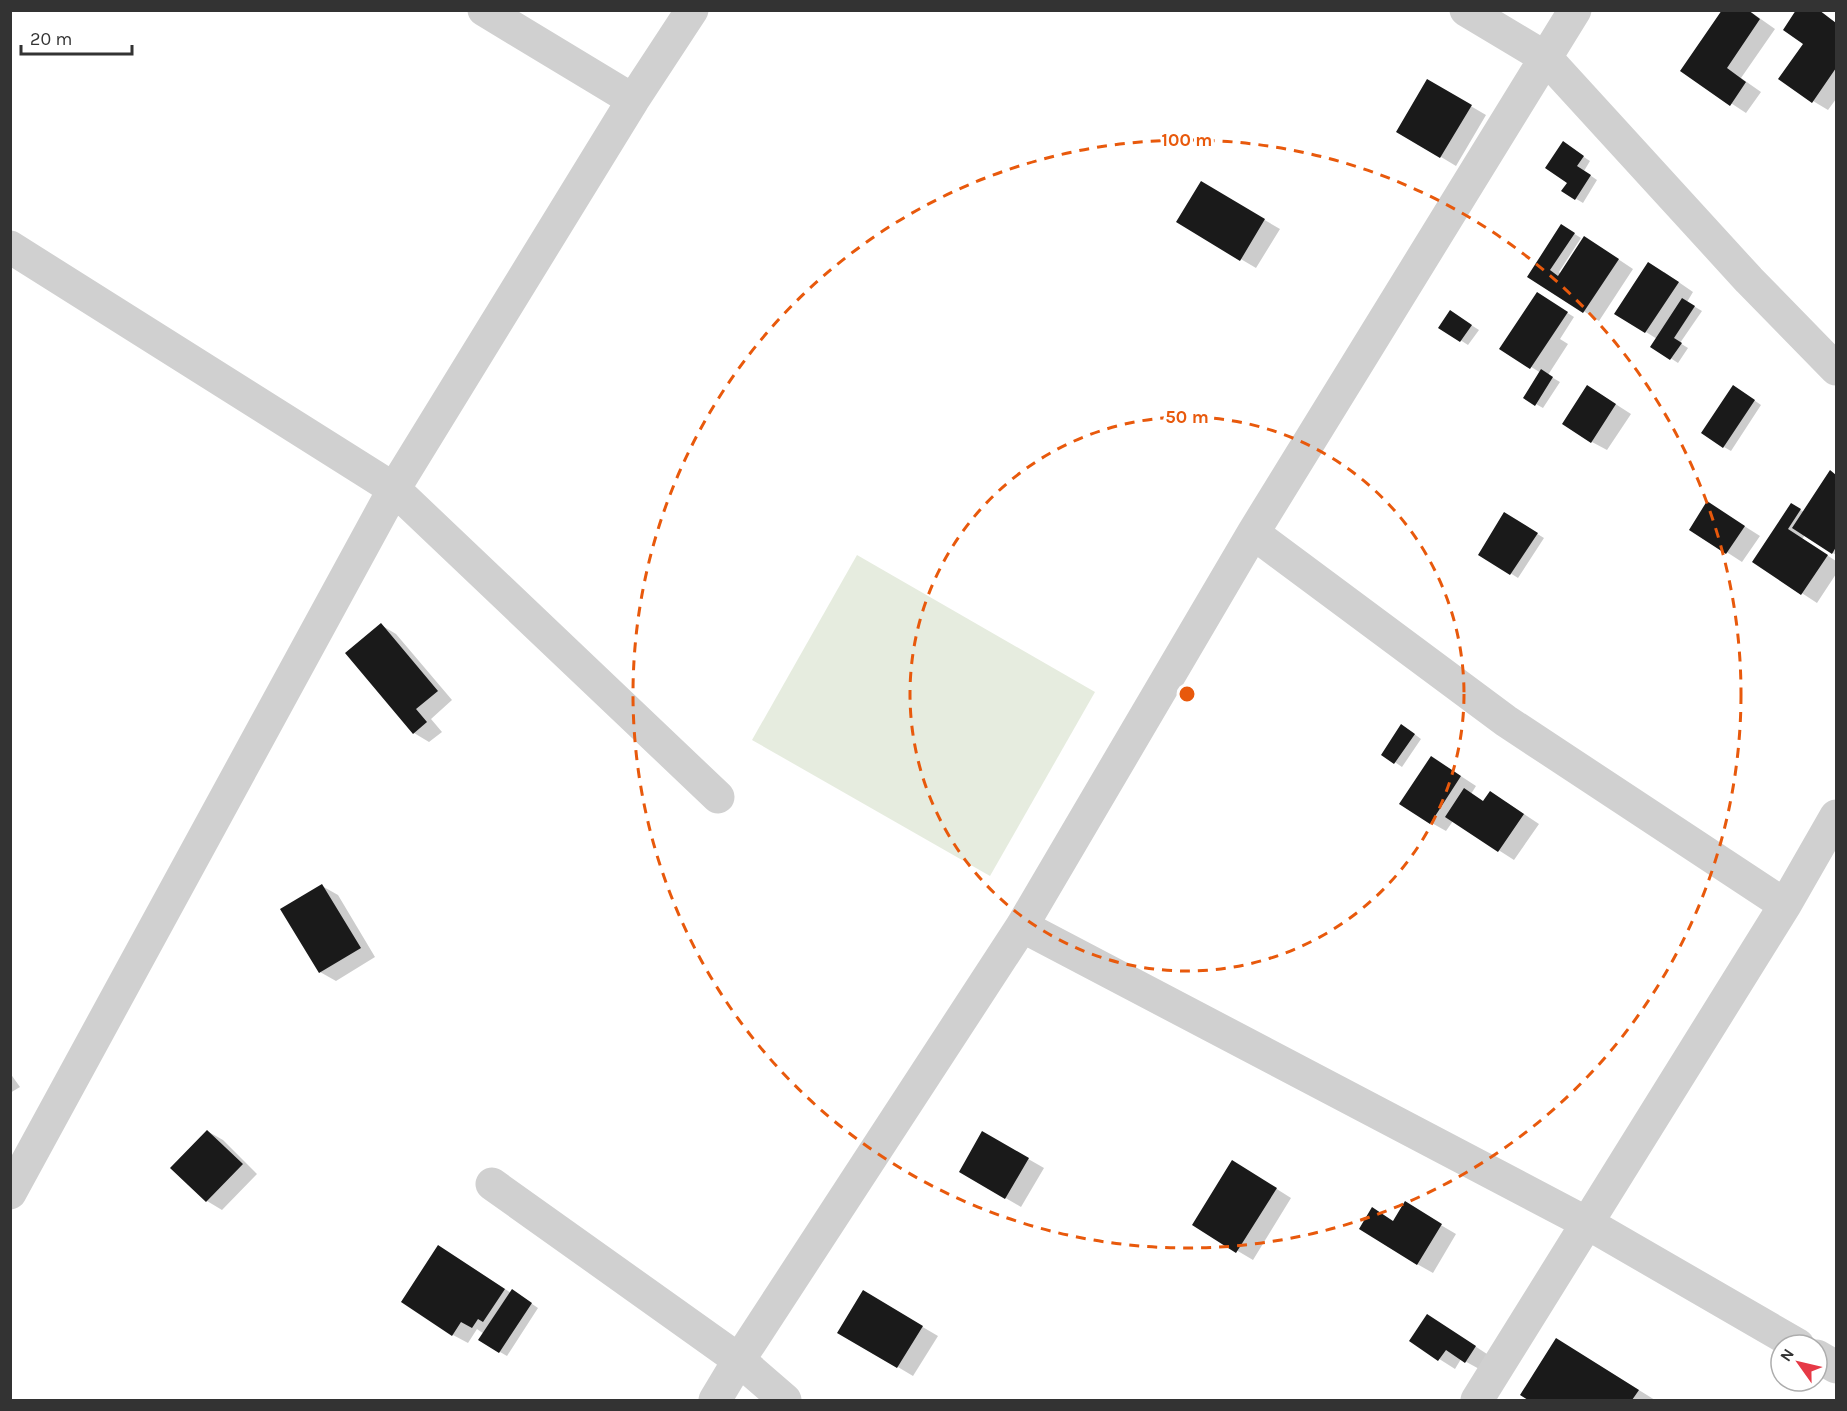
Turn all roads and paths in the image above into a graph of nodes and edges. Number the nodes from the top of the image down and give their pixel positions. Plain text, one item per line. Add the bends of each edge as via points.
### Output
1 (484, 10) edge
2 (692, 10) edge
3 (1466, 10) edge
4 (1575, 10) edge
5 (1546, 58) junction
6 (633, 100) junction
7 (10, 248) edge
8 (1836, 369) edge
9 (394, 489) junction
10 (1253, 533) junction
11 (718, 797) dead end
12 (1836, 816) edge
13 (1785, 905) junction
14 (1022, 926) junction
15 (492, 1184) dead end
16 (10, 1193) edge
17 (1587, 1223) junction
18 (1777, 1333) edge
19 (739, 1360) junction
20 (716, 1401) edge
21 (785, 1401) edge
22 (1477, 1401) edge

1 - 6 street
2 - 6 street
3 - 5 street
4 - 5 street
5 - 8 street
5 - 10 street
6 - 9 street
7 - 9 street
9 - 11 street
9 - 16 street
10 - 13 street via 1506,721
10 - 14 street
12 - 13 street
13 - 17 street
14 - 17 street
14 - 19 street
15 - 19 street
17 - 18 street
17 - 22 street
19 - 20 street
19 - 21 street

